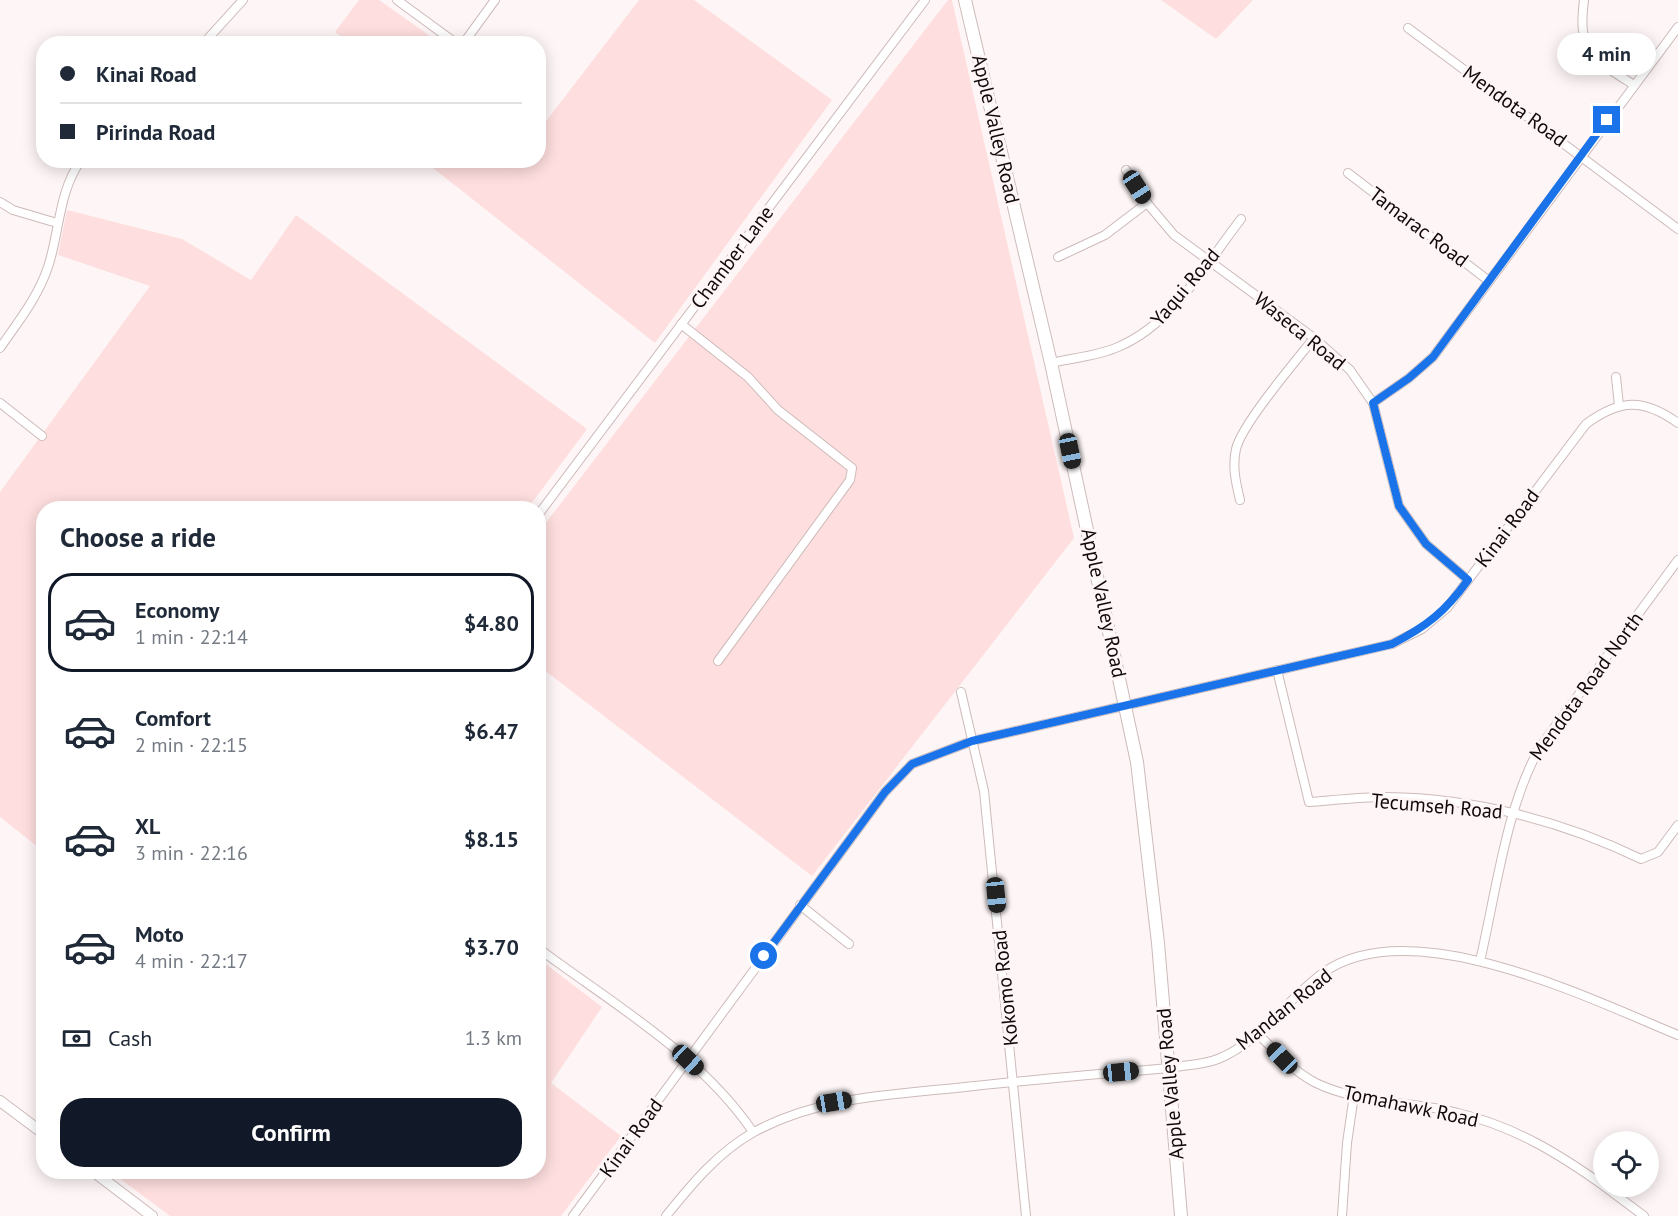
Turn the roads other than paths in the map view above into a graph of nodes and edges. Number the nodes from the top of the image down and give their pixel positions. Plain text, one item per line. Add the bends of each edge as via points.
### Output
1 (243, 0) edge
2 (397, 0) edge
3 (495, 0) edge
4 (925, 0) edge
5 (965, 0) edge
6 (1584, 0) edge
7 (1678, 27) edge
8 (1408, 28) dead end
9 (210, 36) edge
10 (446, 36) edge
11 (469, 36) edge
12 (1634, 85) junction
13 (1581, 155) junction
14 (77, 168) edge
15 (1126, 170) dead end
16 (1348, 173) dead end
17 (0, 202) edge
18 (1147, 203) junction
19 (1241, 219) dead end
20 (57, 223) junction
21 (1678, 229) edge
22 (1058, 257) dead end
23 (1209, 260) junction
24 (1489, 281) junction
25 (681, 324) junction
26 (1314, 338) junction
27 (0, 348) edge
28 (1051, 363) junction
29 (1616, 377) dead end
30 (1373, 403) junction
31 (0, 404) edge
32 (1619, 406) junction
33 (1678, 423) edge
34 (42, 436) dead end
35 (1240, 500) dead end
36 (546, 504) edge
37 (1678, 560) edge
38 (1468, 580) junction
39 (718, 661) dead end
40 (1277, 669) junction
41 (961, 692) dead end
42 (1126, 706) junction
43 (972, 741) junction
44 (1514, 813) junction
45 (1678, 825) edge
46 (800, 905) junction
47 (849, 944) dead end
48 (546, 954) edge
49 (1480, 961) junction
50 (1257, 1033) junction
51 (1678, 1035) edge
52 (688, 1060) junction
53 (1168, 1068) junction
54 (1014, 1082) junction
55 (1354, 1095) junction
56 (0, 1101) edge
57 (36, 1128) edge
58 (753, 1132) junction
59 (1593, 1178) edge
60 (103, 1179) edge
61 (1619, 1197) edge
62 (152, 1216) edge
63 (573, 1216) edge
64 (666, 1216) edge
65 (1026, 1216) edge
66 (1181, 1216) edge
67 (1342, 1216) edge
68 (1644, 1216) edge

1 - 9 street
2 - 10 street
3 - 11 street
4 - 25 street, Chamber Lane
5 - 28 main road, Apple Valley Road
6 - 12 street via 1584,43 1602,65
7 - 12 street
8 - 13 street, Mendota Road
12 - 13 street
13 - 21 street, Mendota Road
13 - 24 street
14 - 20 street via 67,186
15 - 18 street, Waseca Road
16 - 24 street, Tamarac Road
17 - 20 street via 13,210
18 - 22 street via 1105,235
18 - 23 street, Waseca Road via 1174,235
19 - 23 street, Yaqui Road
20 - 27 street via 38,291
23 - 26 street, Waseca Road
23 - 28 street, Yaqui Road via 1151,329 1117,348
24 - 30 street via 1433,357
25 - 36 street, Chamber Lane
25 - 39 street via 748,377 778,410 852,468 850,480
26 - 30 street, Waseca Road via 1350,370
26 - 35 street via 1249,424 1236,448 1233,473
28 - 42 main road, Apple Valley Road
29 - 32 street
30 - 38 street, Waseca Road via 1399,506 1426,544
31 - 34 street
32 - 33 street via 1661,411
32 - 38 street, Kinai Road via 1586,424
37 - 44 street, Mendota Road North via 1540,747 1527,769
38 - 40 street, Kinai Road via 1448,608 1422,629 1392,644
40 - 42 street, Kinai Road
40 - 44 street, Tecumseh Road via 1309,802 1388,797
41 - 43 street, Kokomo Road
42 - 43 street, Kinai Road
42 - 53 main road, Apple Valley Road via 1145,817
43 - 46 street, Kinai Road via 912,764 885,792
43 - 54 street, Kokomo Road via 984,791
44 - 45 street, Tecumseh Road via 1600,839 1641,859 1658,852
44 - 49 street, Mendota Road North
46 - 47 street
46 - 52 street, Kinai Road
48 - 52 street
49 - 50 street, Mandan Road via 1395,950 1360,956 1324,972
49 - 51 street, Mandan Road via 1548,982
50 - 53 street, Mandan Road via 1216,1060
50 - 55 street, Tomahawk Road via 1316,1083
52 - 58 street via 724,1093
52 - 63 street, Kinai Road
53 - 54 street, Mandan Road
53 - 66 main road, Apple Valley Road
54 - 58 street, Mandan Road via 834,1102
54 - 65 street, Kokomo Road
55 - 59 street, Tomahawk Road via 1458,1113 1523,1134
55 - 67 street
56 - 57 street
58 - 64 street, Mandan Road via 694,1181
60 - 62 street
61 - 68 street, Tomahawk Road

